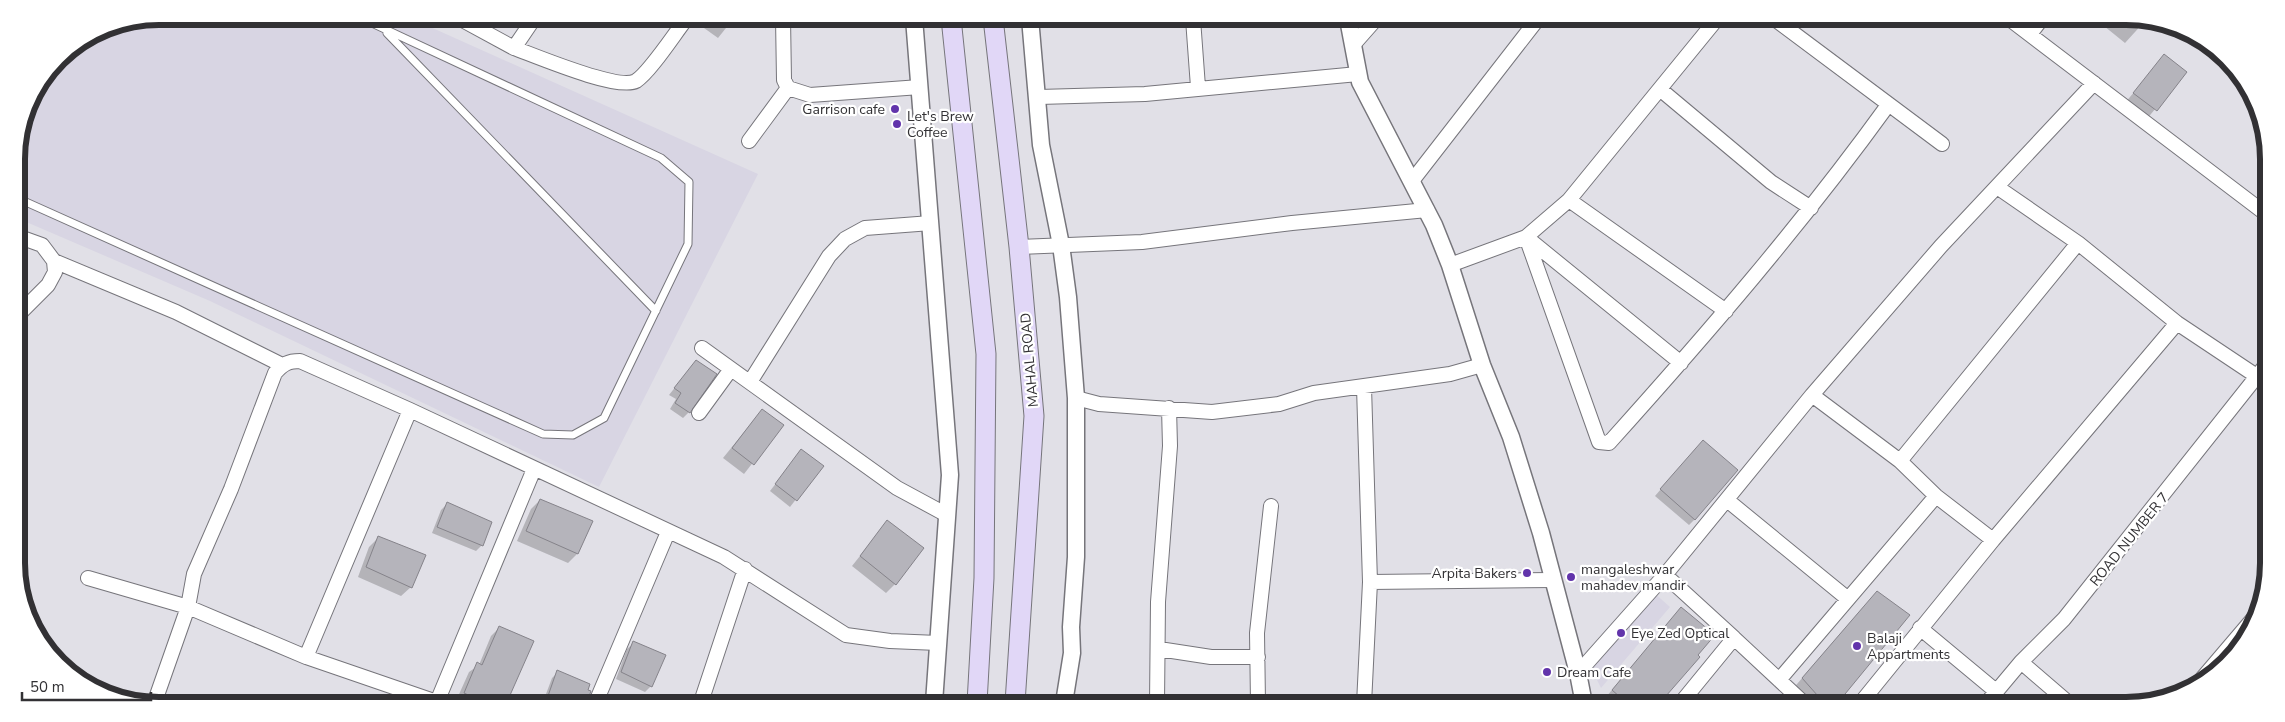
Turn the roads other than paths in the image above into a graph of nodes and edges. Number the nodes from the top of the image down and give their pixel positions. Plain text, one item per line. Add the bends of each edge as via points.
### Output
1 (376, 25) edge
2 (472, 25) edge
3 (530, 25) edge
4 (681, 25) edge
5 (783, 25) edge
6 (915, 25) edge
7 (952, 25) edge
8 (994, 25) edge
9 (1031, 25) edge
10 (1193, 25) edge
11 (1349, 25) edge
12 (1371, 25) edge
13 (1533, 25) edge
14 (1712, 25) edge
15 (1783, 25) edge
16 (2018, 25) edge
17 (2037, 25) edge
18 (384, 29) junction
19 (2030, 34) junction
20 (1353, 45) junction
21 (514, 48) junction
22 (1358, 74) junction
23 (2094, 83) junction
24 (920, 87) junction
25 (788, 88) junction
26 (1198, 88) junction
27 (1661, 90) junction
28 (1038, 98) junction
29 (1888, 105) junction
30 (749, 141) dead end
31 (1942, 144) dead end
32 (1412, 182) junction
33 (1997, 187) junction
34 (1569, 200) junction
35 (25, 202) edge
36 (1811, 208) junction
37 (2260, 209) edge
38 (1426, 210) junction
39 (931, 223) junction
40 (1526, 237) junction
41 (25, 239) edge
42 (2078, 242) junction
43 (1062, 245) junction
44 (1019, 247) junction
45 (54, 261) junction
46 (1450, 265) junction
47 (25, 309) edge
48 (656, 311) junction
49 (1726, 311) junction
50 (2177, 323) junction
51 (702, 348) dead end
52 (1681, 363) junction
53 (1482, 364) junction
54 (282, 365) junction
55 (731, 369) junction
56 (2260, 371) edge
57 (2260, 373) edge
58 (750, 382) junction
59 (1364, 387) junction
60 (1812, 395) junction
61 (1076, 398) junction
62 (1168, 408) junction
63 (410, 410) junction
64 (698, 413) dead end
65 (1900, 461) junction
66 (534, 469) junction
67 (1936, 496) junction
68 (1727, 500) junction
69 (1271, 506) dead end
70 (947, 515) junction
71 (668, 532) junction
72 (1993, 540) junction
73 (744, 569) junction
74 (1665, 575) junction
75 (88, 578) dead end
76 (1554, 580) junction
77 (1370, 582) junction
78 (1848, 599) junction
79 (188, 607) junction
80 (1920, 628) junction
81 (1734, 638) junction
82 (2234, 641) edge
83 (938, 643) junction
84 (1158, 648) junction
85 (306, 656) junction
86 (1258, 657) junction
87 (2217, 661) edge
88 (2020, 662) junction
89 (1578, 673) junction
90 (1779, 680) junction
91 (1997, 692) junction
92 (156, 697) edge
93 (423, 697) edge
94 (439, 697) edge
95 (598, 697) edge
96 (703, 697) edge
97 (934, 697) edge
98 (976, 697) edge
99 (1015, 697) edge
100 (1065, 697) edge
101 (1157, 697) edge
102 (1258, 697) edge
103 (1364, 697) edge
104 (1583, 697) edge
105 (1686, 697) edge
106 (1797, 697) edge
107 (1865, 697) edge
108 (1992, 697) edge
109 (2062, 697) edge

1 - 18 lane
2 - 21 street
3 - 21 street
4 - 21 street via 642,75 629,83 605,81
5 - 25 street via 784,80
6 - 24 street
7 - 98 main road via 986,354 984,578
8 - 44 main road, MAHAL ROAD
9 - 28 street
10 - 26 street
11 - 20 street
12 - 20 street
13 - 32 street
14 - 27 street
15 - 29 street
16 - 19 street
17 - 19 street
18 - 48 lane
18 - 48 lane via 661,158 689,182 688,244
19 - 23 street
20 - 22 street
22 - 26 street
22 - 32 street
23 - 33 street
23 - 37 street
24 - 25 street via 810,95
24 - 39 street
25 - 30 street
26 - 28 street via 1145,94
27 - 34 street
27 - 36 street via 1771,182
28 - 43 street via 1041,145
29 - 31 street
29 - 36 street
32 - 38 street
33 - 42 street
33 - 60 street via 1941,246
34 - 40 street
34 - 49 street
35 - 48 lane via 543,434 573,435 604,418
36 - 49 street
38 - 43 street via 1142,242
38 - 46 street
39 - 58 street via 865,228 845,239 829,256
39 - 70 street via 950,475
40 - 46 street
40 - 52 street
40 - 52 street via 1599,442 1609,443
41 - 45 street via 42,245
42 - 50 street
42 - 65 street
43 - 44 street
43 - 61 street
44 - 99 main road, MAHAL ROAD via 1034,416
45 - 47 street via 55,272 48,285
45 - 54 street via 176,312
46 - 53 street
49 - 52 street
50 - 56 street
50 - 72 street
51 - 55 street
53 - 59 street via 1450,374
53 - 76 street via 1512,437
54 - 63 street via 300,361
54 - 79 street via 275,373 231,489 194,574
55 - 58 street
55 - 64 street
57 - 88 street, ROAD NUMBER 7 via 2064,619
58 - 70 street via 897,488
59 - 62 street via 1314,393 1278,404 1212,412
59 - 77 street
60 - 65 street
60 - 68 street
61 - 62 street via 1099,404
61 - 100 street via 1076,557 1072,653
62 - 84 street via 1170,446 1158,602
63 - 66 street
63 - 85 street
65 - 67 street
66 - 71 street
66 - 94 street
67 - 72 street
67 - 78 street
68 - 74 street
68 - 78 street
69 - 86 street via 1257,633
70 - 83 street
71 - 73 street
71 - 95 street
72 - 80 street
73 - 83 street via 846,635
73 - 96 street
74 - 81 street
74 - 89 street
75 - 79 street
76 - 77 street
76 - 89 street
77 - 103 street
78 - 90 street
79 - 85 street
79 - 92 street
80 - 91 street
80 - 107 street
81 - 90 street
81 - 105 street
82 - 87 street
83 - 97 street
84 - 86 street via 1211,657
84 - 101 street
85 - 93 street
86 - 102 street
88 - 91 street, ROAD NUMBER 7
88 - 109 street
89 - 104 street
90 - 106 street
91 - 108 street, ROAD NUMBER 7

